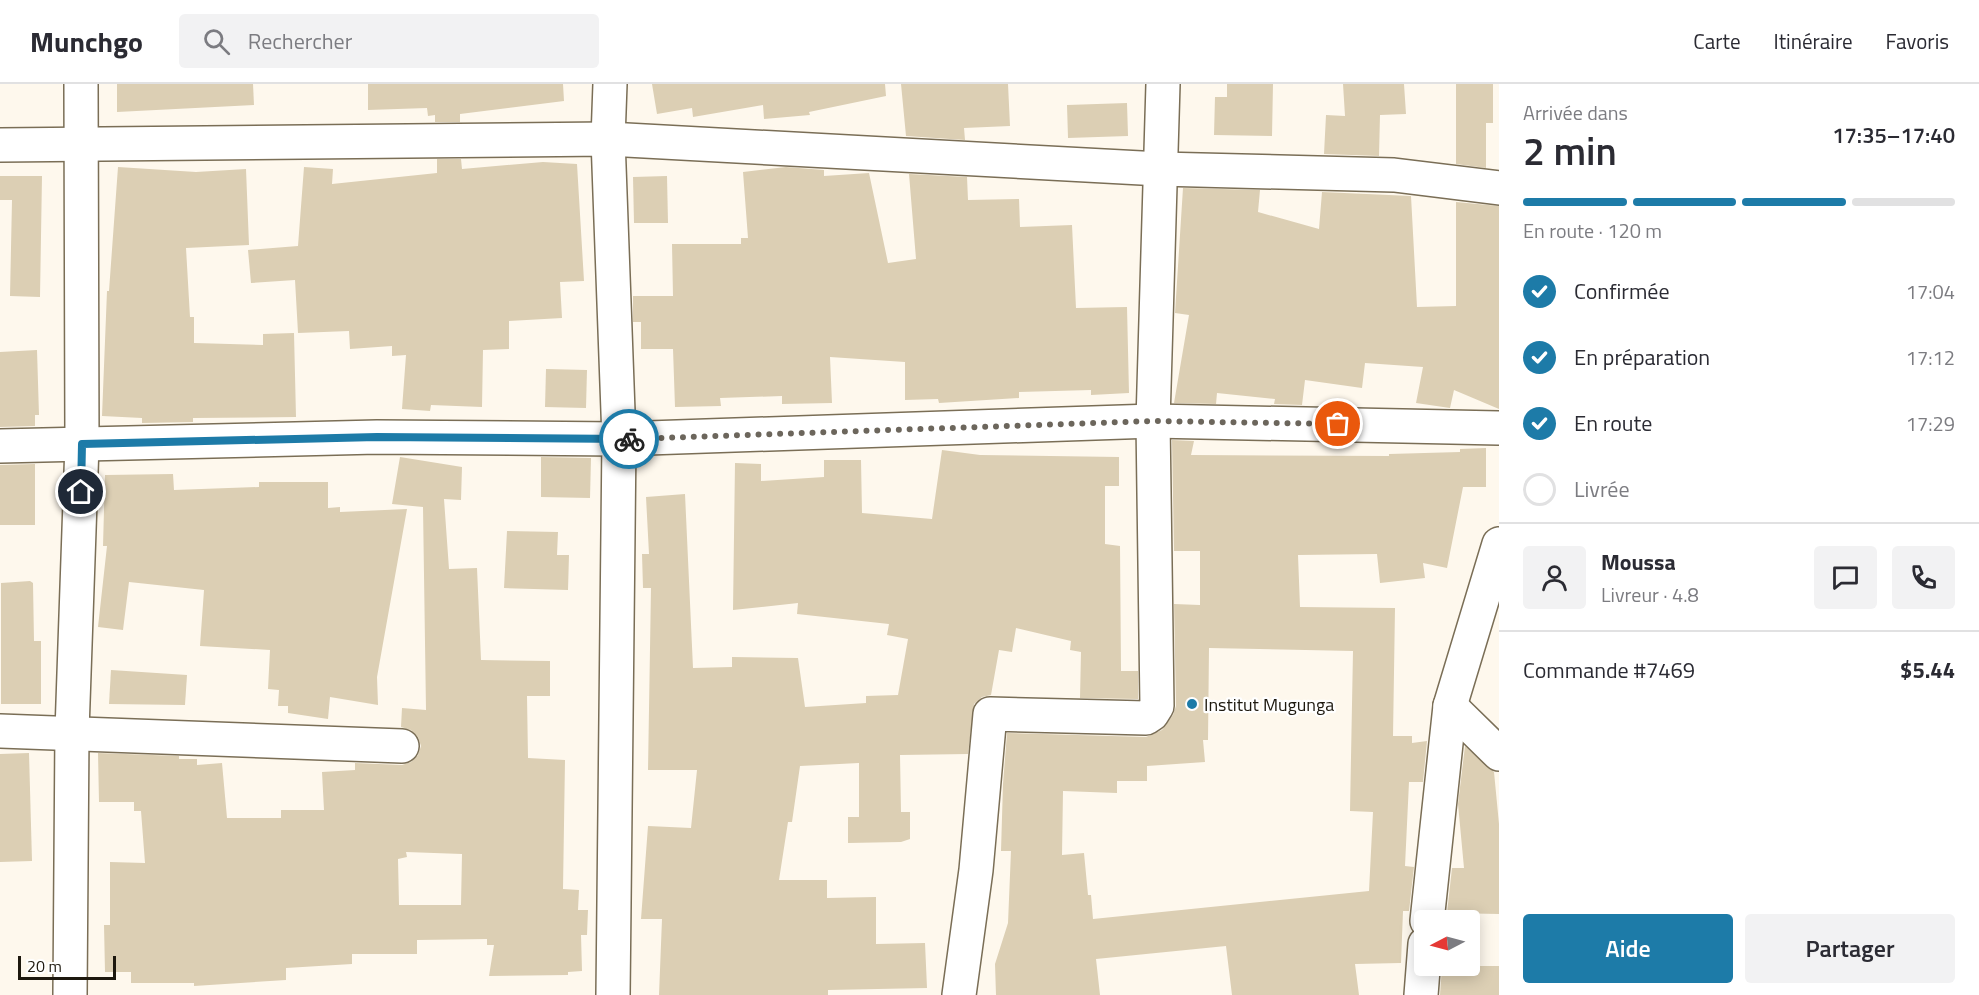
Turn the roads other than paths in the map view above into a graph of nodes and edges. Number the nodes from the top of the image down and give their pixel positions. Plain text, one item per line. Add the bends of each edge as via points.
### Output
1 (81, 84) edge
2 (610, 84) edge
3 (1163, 84) edge
4 (608, 139) junction
5 (81, 144) junction
6 (0, 145) edge
7 (1160, 169) junction
8 (1499, 188) edge
9 (1153, 421) junction
10 (1499, 428) edge
11 (619, 440) junction
12 (82, 444) junction
13 (0, 446) edge
14 (1499, 544) edge
15 (1450, 706) junction
16 (0, 731) edge
17 (72, 731) junction
18 (402, 746) dead end
19 (1499, 754) edge
20 (1428, 910) edge
21 (1422, 976) edge
22 (70, 995) edge
23 (613, 995) edge
24 (959, 995) edge
25 (1421, 995) edge

1 - 5 street
2 - 4 street
3 - 7 street
4 - 5 street
4 - 7 street
4 - 11 street
5 - 6 street
5 - 12 street
7 - 8 street via 1394,175
7 - 9 street
9 - 10 street
9 - 11 street
9 - 24 street via 1156,706 1146,718 990,714 976,870
11 - 12 street via 377,437
11 - 23 street
12 - 13 street
12 - 17 street
14 - 15 street
15 - 19 street
15 - 20 street
16 - 17 street
17 - 18 street
17 - 22 street
21 - 25 street

